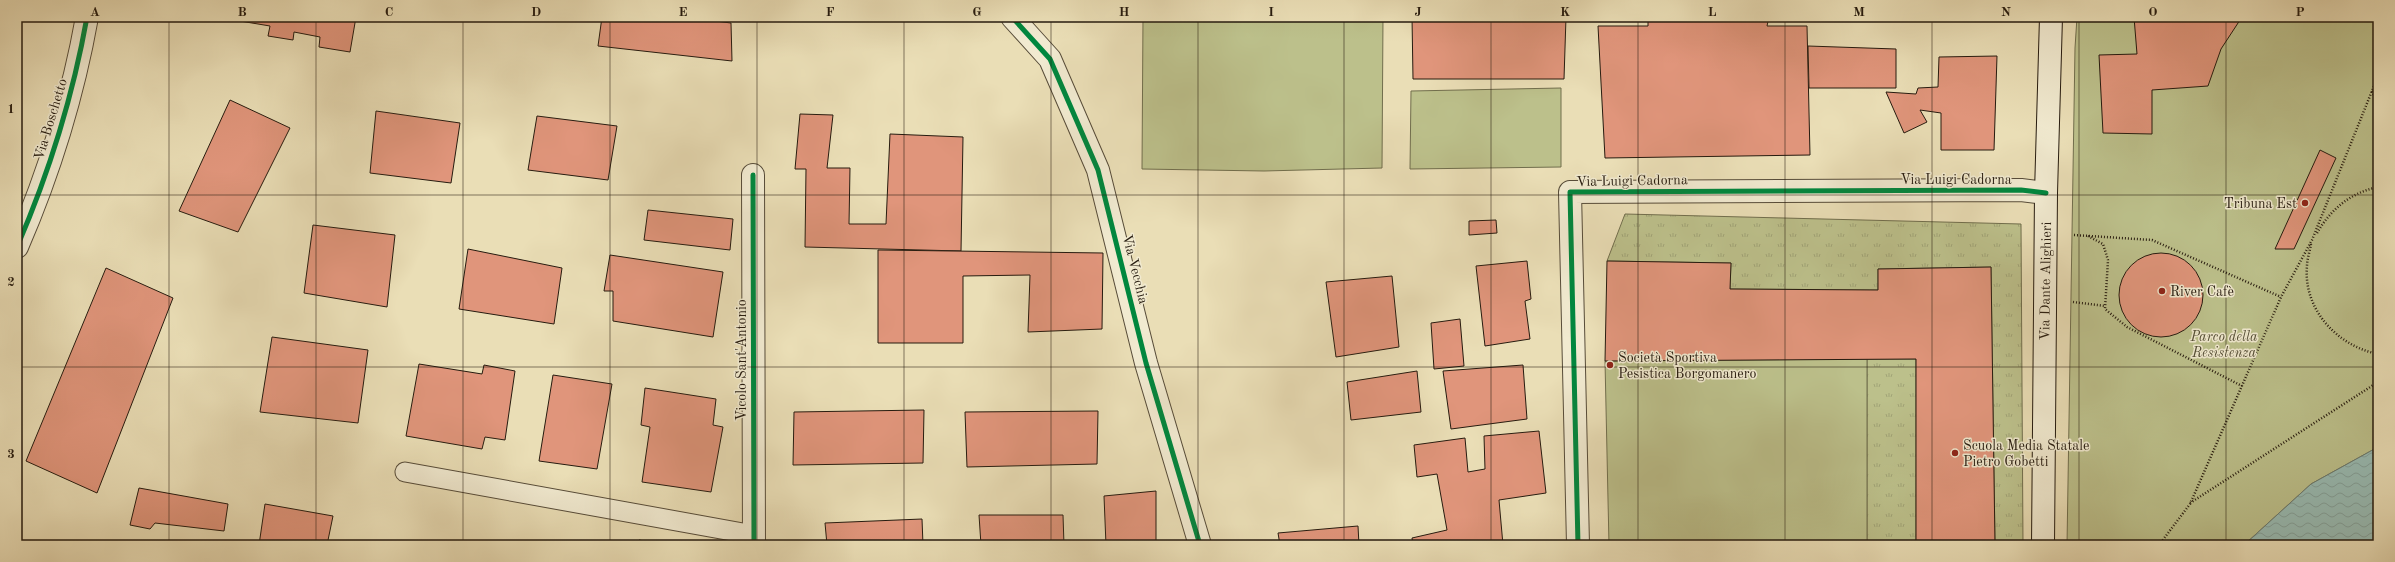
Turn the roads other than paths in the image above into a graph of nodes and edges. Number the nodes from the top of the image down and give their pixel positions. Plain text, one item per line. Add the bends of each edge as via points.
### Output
1 (87, 17) edge
2 (1012, 17) edge
3 (2051, 17) edge
4 (753, 175) dead end
5 (2046, 193) junction
6 (17, 247) edge
7 (405, 472) dead end
8 (754, 540) edge
9 (1200, 545) edge
10 (1578, 545) edge
11 (2043, 545) edge

1 - 6 street, Via Boschetto via 78,70 36,202
2 - 9 street, Via Vecchia via 1050,59 1098,170 1146,362
3 - 5 street, Via Dante Alighieri
4 - 8 street, Vicolo Sant'Antonio
5 - 10 street, Via Luigi Cadorna via 2021,190 1570,192
5 - 11 street, Via Dante Alighieri
7 - 8 lane

